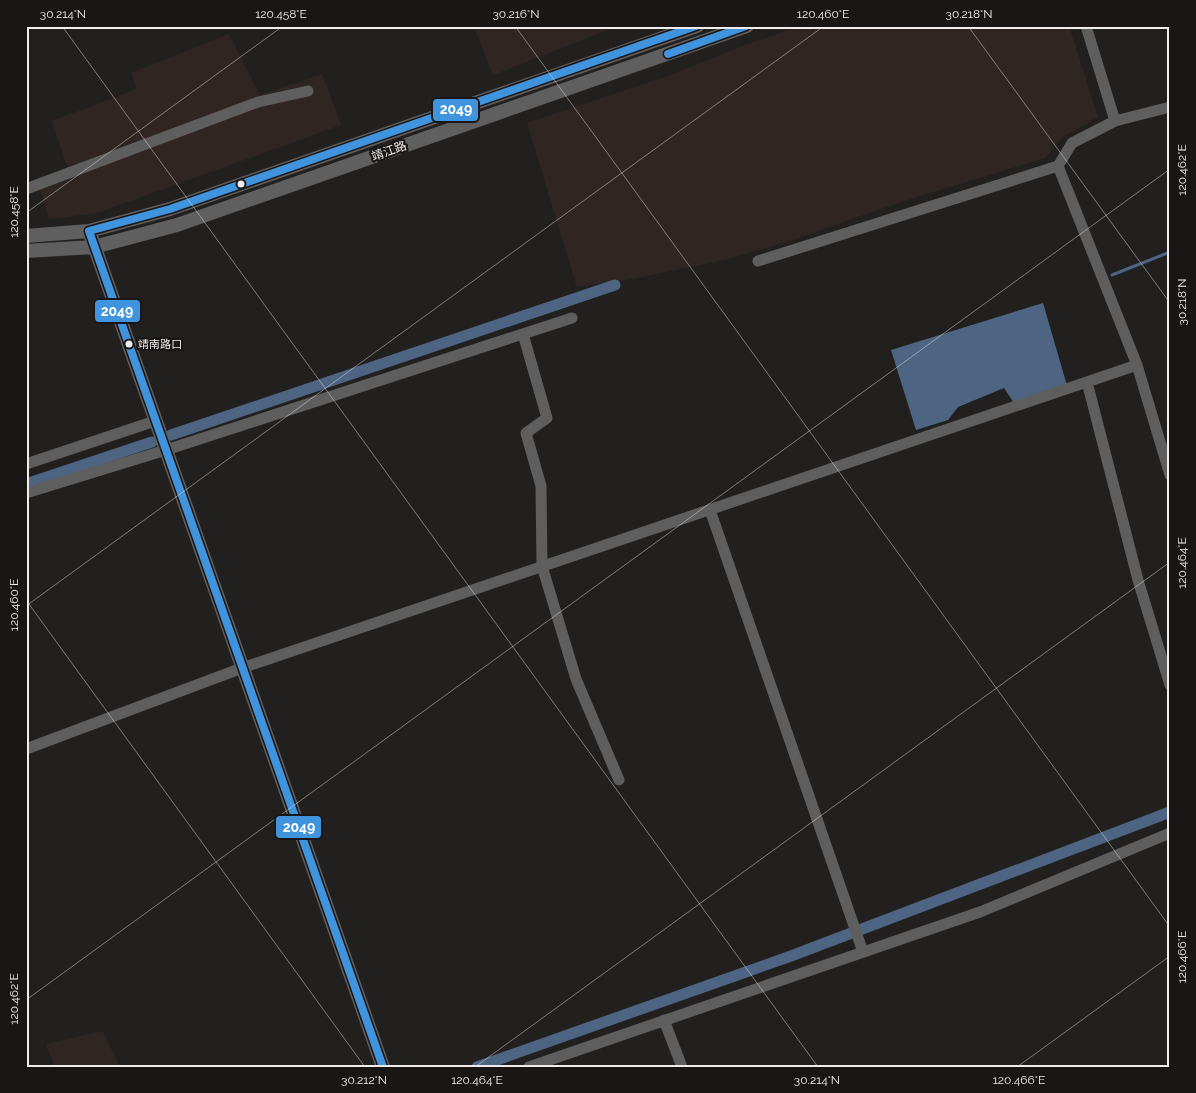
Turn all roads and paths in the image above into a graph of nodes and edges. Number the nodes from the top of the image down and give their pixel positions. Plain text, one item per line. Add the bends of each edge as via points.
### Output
1 (698, 26) edge
2 (747, 26) edge
3 (1086, 26) edge
4 (308, 91) dead end
5 (1170, 107) edge
6 (1115, 121) junction
7 (1058, 166) junction
8 (26, 190) edge
9 (89, 231) junction
10 (26, 236) edge
11 (94, 247) junction
12 (26, 251) edge
13 (758, 260) dead end
14 (572, 318) dead end
15 (523, 334) junction
16 (1137, 365) junction
17 (1087, 382) junction
18 (155, 421) junction
19 (166, 450) junction
20 (26, 464) edge
21 (1170, 475) edge
22 (26, 493) edge
23 (710, 510) junction
24 (542, 566) junction
25 (242, 668) junction
26 (1170, 685) edge
27 (26, 749) edge
28 (619, 780) dead end
29 (1170, 833) edge
30 (863, 952) junction
31 (664, 1020) junction
32 (383, 1067) edge
33 (529, 1067) edge
34 (682, 1067) edge

1 - 9 main road, 靖江路 via 170,209
2 - 11 main road, 靖江路 via 177,225
3 - 6 street
4 - 8 street via 258,102
5 - 6 street
6 - 7 street via 1072,144
7 - 13 street
7 - 16 street
9 - 10 main road, 靖江路
9 - 11 main road
11 - 12 main road, 靖江路
11 - 18 main road
14 - 15 street
15 - 19 street
15 - 24 street via 547,418 526,433 542,486
16 - 17 street
16 - 21 street
17 - 23 street
17 - 26 street via 1138,580
18 - 19 main road
18 - 20 street
19 - 22 street
19 - 25 main road
23 - 24 street
23 - 30 street
24 - 25 street
24 - 28 street via 576,679
25 - 27 street
25 - 32 main road
29 - 30 street via 980,912
30 - 31 street
31 - 33 street
31 - 34 street

